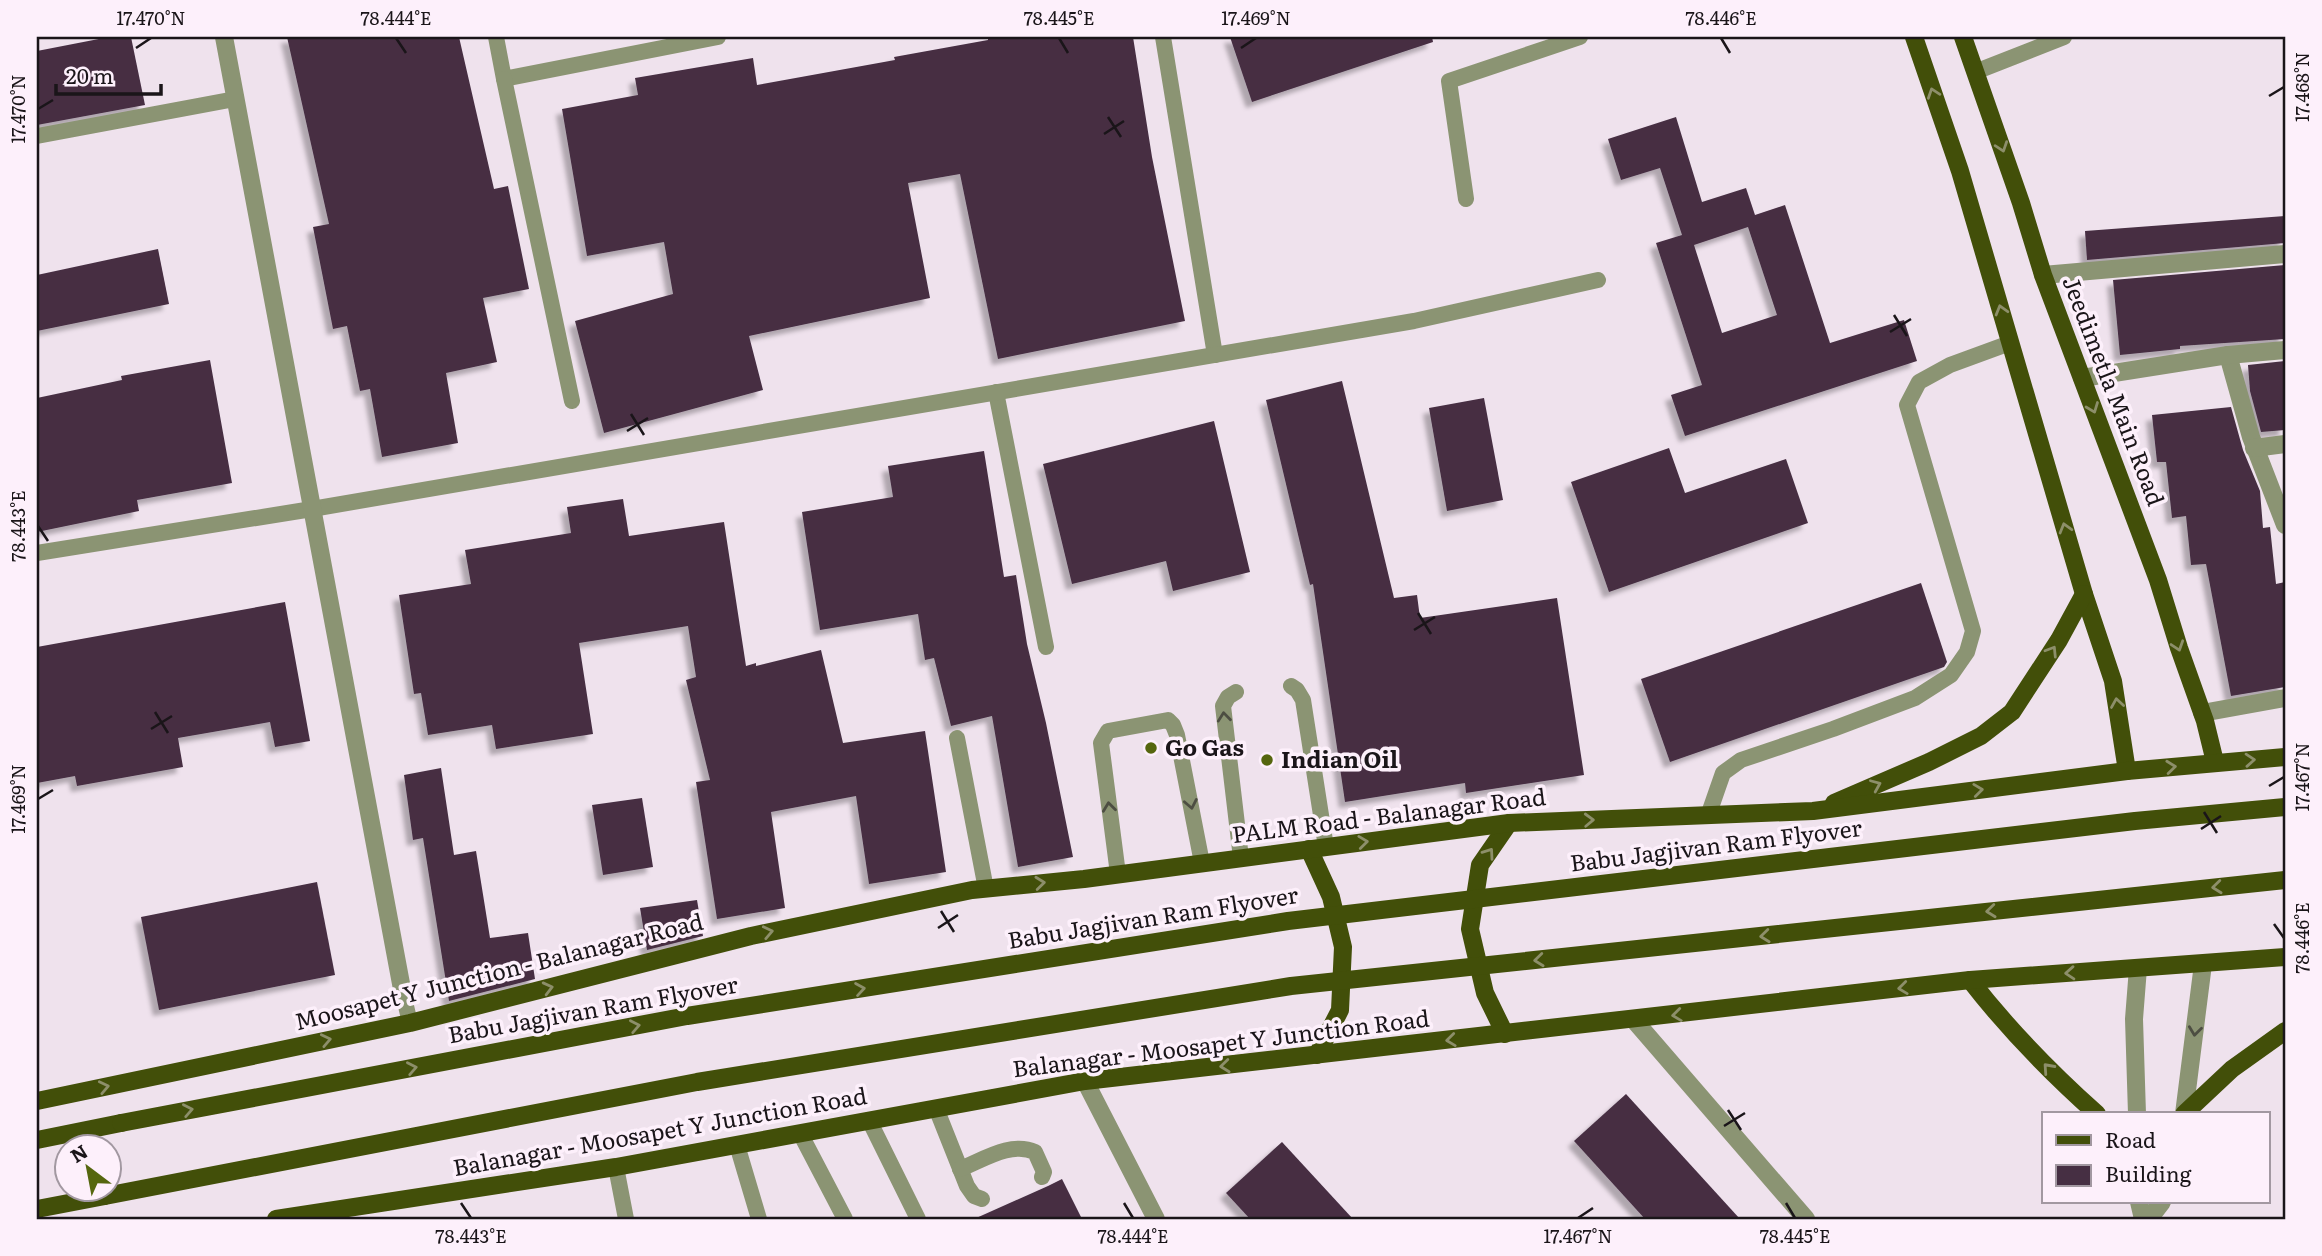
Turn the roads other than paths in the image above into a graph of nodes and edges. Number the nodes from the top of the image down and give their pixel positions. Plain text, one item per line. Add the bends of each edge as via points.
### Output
1 (224, 37) edge
2 (496, 37) edge
3 (718, 37) edge
4 (1163, 37) edge
5 (1580, 37) edge
6 (1914, 37) edge
7 (1963, 37) edge
8 (2064, 37) edge
9 (1975, 72) junction
10 (504, 79) junction
11 (235, 99) junction
12 (37, 136) edge
13 (1466, 199) dead end
14 (2285, 254) edge
15 (2043, 275) junction
16 (1598, 280) dead end
17 (2010, 344) junction
18 (2285, 350) edge
19 (1216, 355) junction
20 (2228, 355) junction
21 (2082, 378) junction
22 (996, 393) junction
23 (572, 401) dead end
24 (2285, 444) edge
25 (2255, 448) junction
26 (2282, 507) edge
27 (313, 509) junction
28 (2285, 525) edge
29 (37, 553) edge
30 (2084, 594) junction
31 (1046, 647) dead end
32 (1291, 686) dead end
33 (1236, 692) dead end
34 (2285, 698) edge
35 (2202, 713) junction
36 (957, 738) dead end
37 (2285, 757) edge
38 (2215, 762) junction
39 (2127, 771) junction
40 (2285, 807) edge
41 (1813, 811) junction
42 (1708, 816) junction
43 (1509, 823) junction
44 (1318, 848) junction
45 (1241, 858) junction
46 (1202, 863) junction
47 (1118, 874) junction
48 (2285, 880) edge
49 (979, 889) junction
50 (2285, 957) edge
51 (2203, 964) junction
52 (2138, 968) junction
53 (1970, 980) junction
54 (402, 989) joint
55 (1634, 1020) junction
56 (410, 1023) junction
57 (2285, 1031) edge
58 (1505, 1034) junction
59 (1317, 1055) junction
60 (1085, 1081) junction
61 (37, 1101) edge
62 (936, 1108) junction
63 (2095, 1112) edge
64 (2137, 1112) edge
65 (2184, 1112) edge
66 (2186, 1112) edge
67 (869, 1120) junction
68 (800, 1133) junction
69 (37, 1140) edge
70 (737, 1145) junction
71 (615, 1167) junction
72 (960, 1169) junction
73 (1042, 1177) dead end
74 (982, 1199) dead end
75 (2160, 1204) edge
76 (37, 1209) edge
77 (276, 1219) edge
78 (626, 1219) edge
79 (759, 1219) edge
80 (845, 1219) edge
81 (918, 1219) edge
82 (1156, 1219) edge
83 (1806, 1219) edge
84 (2149, 1219) edge

1 - 11 street
2 - 10 lane
3 - 10 lane
4 - 19 lane
5 - 13 lane via 1449,81
17 -> 6 main road via 1960,171
7 - 9 main road, Jeedimetla Main Road
8 - 9 lane
9 -> 15 main road, Jeedimetla Main Road
10 - 23 lane
11 - 12 lane
11 - 27 street
14 - 15 street
15 - 21 main road, Jeedimetla Main Road
16 - 19 lane via 1414,321
30 -> 17 main road
17 - 42 lane via 1950,365 1919,382 1907,405 1973,631 1967,652 1951,675 1915,698 1741,760 1723,774
18 - 20 street
19 - 22 lane
20 - 21 street
20 - 25 street
21 -> 35 main road, Jeedimetla Main Road
22 - 27 lane
22 - 31 lane
24 - 25 street
25 - 26 street
26 - 28 street
27 - 29 lane
27 - 54 street
39 -> 30 main road via 2113,681
41 -> 30 main road via 1929,762 1981,736 2012,712
32 - 44 lane via 1303,700
45 -> 33 lane via 1223,706
34 - 35 street
35 - 38 main road, Jeedimetla Main Road
36 - 49 lane
38 -> 37 main road, PALM Road - Balanagar Road
39 -> 38 main road, PALM Road - Balanagar Road
41 -> 39 main road, PALM Road - Balanagar Road
69 -> 40 main road, Babu Jagjivan Ram Flyover, bridge via 687,1016 1288,921
41 - 42 main road, PALM Road - Balanagar Road
43 -> 42 main road, PALM Road - Balanagar Road
44 -> 43 main road, PALM Road - Balanagar Road
58 -> 43 main road via 1485,993 1470,929 1480,865
44 - 45 main road, PALM Road - Balanagar Road
44 - 59 main road via 1343,947 1340,1010
45 - 46 main road, PALM Road - Balanagar Road
46 - 47 main road, PALM Road - Balanagar Road
47 -> 46 lane via 1101,743 1108,730 1168,720 1177,735
49 -> 47 main road, PALM Road - Balanagar Road
48 -> 76 main road, bridge via 1291,986 697,1082
56 -> 49 main road, Moosapet Y Junction - Balanagar Road via 751,936
50 - 51 main road
51 - 52 main road
51 -> 65 street
52 -> 53 main road
52 - 64 street via 2134,1019
53 -> 55 main road, Balanagar - Moosapet Y Junction Road
63 -> 53 main road via 2000,1019
54 - 56 lane
55 - 58 main road, Balanagar - Moosapet Y Junction Road
55 - 83 street
61 -> 56 main road, Moosapet Y Junction - Balanagar Road
57 - 66 main road via 2232,1069
58 -> 59 main road, Balanagar - Moosapet Y Junction Road
59 -> 60 main road, Balanagar - Moosapet Y Junction Road
60 - 62 main road, Balanagar - Moosapet Y Junction Road
60 - 82 street
62 - 67 main road, Balanagar - Moosapet Y Junction Road
62 - 72 lane
67 - 68 main road, Balanagar - Moosapet Y Junction Road
67 - 81 lane
68 - 70 main road, Balanagar - Moosapet Y Junction Road
68 - 80 lane
70 - 71 main road, Balanagar - Moosapet Y Junction Road
70 - 79 lane
71 - 77 main road, Balanagar - Moosapet Y Junction Road
71 - 78 lane
72 - 73 lane via 1024,1147 1035,1152
72 - 74 lane via 974,1196
75 - 84 street

